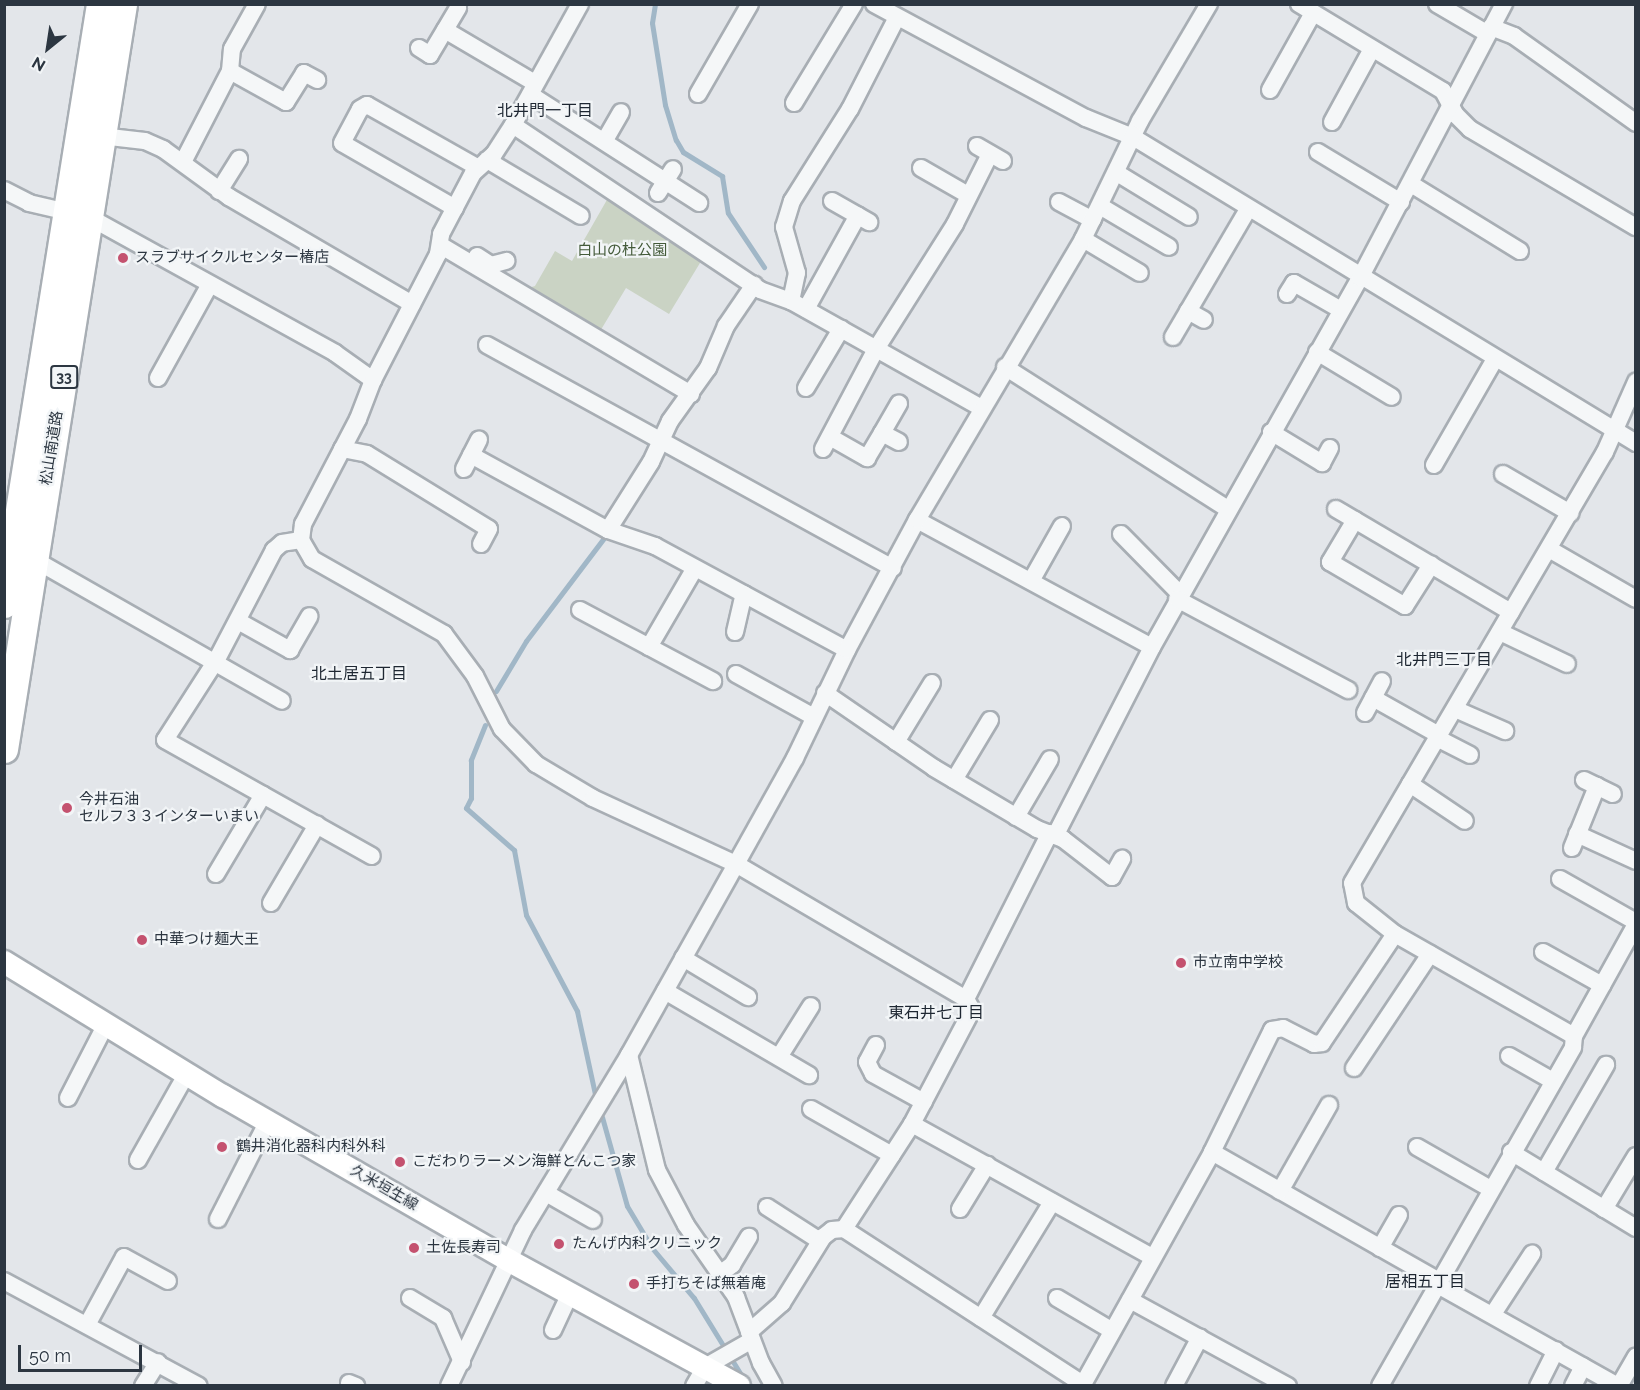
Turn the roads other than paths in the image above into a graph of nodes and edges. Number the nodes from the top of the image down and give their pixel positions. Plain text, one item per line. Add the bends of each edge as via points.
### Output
1 (100, 4) edge
2 (123, 4) edge
3 (257, 4) edge
4 (580, 4) edge
5 (750, 4) edge
6 (854, 4) edge
7 (1209, 4) edge
8 (1437, 4) edge
9 (1504, 4) edge
10 (458, 8) dead end
11 (1306, 9) edge
12 (888, 10) edge
13 (445, 30) junction
14 (1490, 30) junction
15 (419, 48) dead end
16 (1372, 49) junction
17 (230, 70) junction
18 (317, 80) dead end
19 (533, 89) junction
20 (1270, 90) dead end
21 (698, 94) dead end
22 (1450, 102) junction
23 (794, 103) dead end
24 (621, 112) dead end
25 (1332, 122) dead end
26 (1635, 123) edge
27 (513, 125) junction
28 (101, 136) junction
29 (1133, 138) junction
30 (605, 140) junction
31 (1318, 152) dead end
32 (990, 153) dead end
33 (239, 159) dead end
34 (183, 162) junction
35 (482, 163) junction
36 (921, 168) dead end
37 (1117, 173) junction
38 (1411, 184) junction
39 (4, 190) edge
40 (219, 191) junction
41 (968, 195) junction
42 (832, 201) dead end
43 (1059, 202) dead end
44 (1401, 202) junction
45 (699, 203) dead end
46 (455, 208) junction
47 (1248, 209) junction
48 (1096, 213) junction
49 (78, 214) junction
50 (581, 216) dead end
51 (1190, 217) dead end
52 (1635, 227) edge
53 (1083, 239) junction
54 (440, 240) junction
55 (1169, 247) dead end
56 (1520, 251) dead end
57 (506, 261) dead end
58 (1140, 273) dead end
59 (1360, 278) junction
60 (210, 284) junction
61 (754, 285) junction
62 (1287, 294) dead end
63 (791, 301) junction
64 (412, 304) junction
65 (806, 309) junction
66 (1341, 310) junction
67 (1188, 311) junction
68 (1204, 320) dead end
69 (841, 329) junction
70 (1173, 337) dead end
71 (487, 345) dead end
72 (876, 349) junction
73 (1317, 352) junction
74 (1495, 359) junction
75 (1005, 367) junction
76 (158, 378) dead end
77 (373, 380) junction
78 (1635, 382) edge
79 (806, 388) dead end
80 (691, 394) junction
81 (1392, 397) dead end
82 (899, 403) dead end
83 (980, 407) junction
84 (1612, 429) junction
85 (1271, 432) junction
86 (882, 433) junction
87 (478, 440) dead end
88 (661, 440) junction
89 (898, 442) dead end
90 (1635, 443) edge
91 (342, 448) junction
92 (1330, 448) dead end
93 (1434, 465) dead end
94 (1503, 474) dead end
95 (1228, 509) junction
96 (1336, 509) dead end
97 (1570, 513) junction
98 (917, 520) junction
99 (1355, 520) junction
100 (1062, 526) dead end
101 (608, 530) junction
102 (301, 540) junction
103 (481, 544) dead end
104 (1126, 545) dead end
105 (1549, 549) junction
106 (17, 550) edge
107 (1431, 565) junction
108 (695, 568) junction
109 (894, 568) junction
110 (1031, 581) junction
111 (744, 594) junction
112 (1179, 597) junction
113 (1635, 599) edge
114 (4, 604) edge
115 (580, 610) dead end
116 (1511, 612) junction
117 (310, 616) dead end
118 (237, 621) junction
119 (735, 632) dead end
120 (1500, 632) junction
121 (649, 647) junction
122 (1152, 647) junction
123 (847, 650) junction
124 (212, 664) junction
125 (1567, 664) dead end
126 (736, 674) dead end
127 (713, 681) dead end
128 (1382, 681) dead end
129 (932, 683) dead end
130 (1348, 690) dead end
131 (825, 693) junction
132 (282, 701) dead end
133 (1455, 709) junction
134 (814, 717) junction
135 (990, 720) dead end
136 (1505, 731) dead end
137 (1438, 737) junction
138 (896, 742) junction
139 (4, 748) edge
140 (1470, 755) dead end
141 (1050, 759) dead end
142 (954, 780) junction
143 (1410, 784) junction
144 (1613, 794) dead end
145 (264, 795) junction
146 (1016, 817) junction
147 (1465, 821) dead end
148 (317, 825) junction
149 (1052, 834) junction
150 (372, 856) dead end
151 (1122, 859) dead end
152 (1635, 861) edge
153 (736, 864) junction
154 (216, 874) dead end
155 (1560, 879) dead end
156 (271, 903) dead end
157 (1635, 923) edge
158 (1395, 934) junction
159 (1543, 952) dead end
160 (1430, 954) junction
161 (683, 958) junction
162 (4, 962) edge
163 (1602, 985) junction
164 (665, 991) junction
165 (748, 997) dead end
166 (966, 999) junction
167 (811, 1006) dead end
168 (105, 1026) junction
169 (1574, 1036) junction
170 (876, 1045) dead end
171 (629, 1055) junction
172 (1509, 1056) dead end
173 (779, 1058) junction
174 (1606, 1065) dead end
175 (1354, 1068) dead end
176 (187, 1073) junction
177 (808, 1075) dead end
178 (1553, 1081) junction
179 (68, 1098) dead end
180 (924, 1102) junction
181 (1329, 1104) dead end
182 (811, 1108) dead end
183 (268, 1121) junction
184 (912, 1124) junction
185 (1417, 1147) dead end
186 (1212, 1152) junction
187 (1511, 1152) junction
188 (892, 1155) junction
189 (1635, 1156) edge
190 (138, 1160) dead end
191 (987, 1165) junction
192 (1544, 1172) junction
193 (1489, 1188) junction
194 (1280, 1191) junction
195 (546, 1193) junction
196 (1052, 1202) junction
197 (767, 1207) dead end
198 (960, 1209) dead end
199 (1604, 1209) junction
200 (1399, 1215) dead end
201 (218, 1219) dead end
202 (593, 1220) dead end
203 (844, 1228) junction
204 (1635, 1228) edge
205 (749, 1238) dead end
206 (820, 1241) junction
207 (1380, 1248) junction
208 (1532, 1254) dead end
209 (1152, 1257) junction
210 (508, 1260) junction
211 (721, 1274) junction
212 (4, 1281) edge
213 (168, 1281) dead end
214 (1437, 1282) junction
215 (570, 1294) junction
216 (410, 1298) dead end
217 (1057, 1298) dead end
218 (1130, 1300) junction
219 (1493, 1314) junction
220 (981, 1318) junction
221 (87, 1325) junction
222 (553, 1330) dead end
223 (1111, 1330) junction
224 (751, 1336) junction
225 (1200, 1337) junction
226 (1556, 1350) junction
227 (1635, 1357) edge
228 (158, 1362) junction
229 (462, 1362) junction
230 (714, 1365) edge
231 (1583, 1365) junction
232 (1083, 1385) edge
233 (143, 1386) edge
234 (199, 1386) edge
235 (449, 1386) edge
236 (739, 1386) edge
237 (774, 1386) edge
238 (1174, 1386) edge
239 (1288, 1386) edge
240 (1380, 1386) edge
241 (1538, 1386) edge
242 (1573, 1386) edge
243 (1618, 1386) edge

1 - 49 highway, 松山南道路 / 33
2 - 28 highway, 松山南道路 / 33
3 - 17 street via 232,50
4 - 19 street
5 - 21 street
6 - 23 street
7 - 29 street
8 - 14 street
9 - 14 street
10 - 13 street
11 - 16 street
11 - 20 street
12 - 29 street via 1086,118
12 - 63 street via 850,109 792,201 784,228 797,273
13 - 15 street via 430,55
13 - 19 street
14 - 22 street
14 - 26 street via 1514,36
16 - 22 street via 1443,91
16 - 25 street
17 - 18 street via 286,102 304,73
17 - 34 street
19 - 27 street
19 - 30 street
22 - 38 street
22 - 52 street via 1470,129
24 - 30 street
27 - 35 street
27 - 61 street
28 - 34 street via 145,141
28 - 49 highway, 松山南道路 / 33
29 - 37 street
29 - 47 street
30 - 45 street
31 - 44 street
32 - 41 street
33 - 40 street
34 - 40 street
35 - 46 street
35 - 46 street via 367,105 360,110 342,143
35 - 50 street
36 - 41 street
37 - 48 street
37 - 51 street
38 - 44 street
38 - 56 street via 1502,230
39 - 49 street via 29,202
40 - 64 street
41 - 72 street via 955,224
42 - 65 street via 864,219
43 - 48 street
44 - 59 street
46 - 54 street
47 - 59 street
47 - 67 street
48 - 53 street
48 - 55 street
49 - 60 street
49 - 106 highway, 松山南道路 / 33
53 - 58 street
53 - 75 street
54 - 57 street via 491,265
54 - 64 street
54 - 80 street
59 - 66 street
59 - 74 street
60 - 76 street
60 - 77 street via 335,353
61 - 63 street
61 - 80 street via 726,326 708,368
62 - 66 street via 1294,283
63 - 65 street
64 - 77 street
65 - 69 street
66 - 73 street
67 - 68 street
67 - 70 street
69 - 72 street
69 - 79 street
71 - 88 street
72 - 83 street
72 - 86 street via 826,443 867,458
73 - 81 street
73 - 85 street
74 - 84 street
74 - 93 street
75 - 83 street
75 - 95 street
77 - 91 street
78 - 84 street
80 - 88 street
82 - 86 street
83 - 98 street
84 - 90 street
84 - 97 street via 1605,452
85 - 92 street via 1322,463
85 - 95 street
86 - 89 street
87 - 101 street via 467,462
88 - 101 street
88 - 109 street
91 - 102 street via 309,509
91 - 103 street via 367,454 489,530
94 - 97 street
95 - 112 street
96 - 99 street
97 - 105 street
98 - 109 street
98 - 110 street
99 - 107 street
99 - 107 street via 1330,562 1405,606
100 - 110 street
101 - 108 street via 642,540
102 - 118 street via 282,543 274,550
102 - 153 street via 322,566 444,634 475,676 502,729 536,764 593,798
104 - 112 street
105 - 113 street
105 - 116 street
106 - 114 highway, 松山南道路 / 33
106 - 124 street
106 - 139 highway, 松山南道路 / 33
107 - 116 street
108 - 111 street
108 - 121 street
109 - 123 street
110 - 122 street
111 - 119 street
111 - 123 street
112 - 122 street
112 - 130 street via 1248,646 1318,683
115 - 121 street
116 - 120 street
117 - 118 street via 290,651
118 - 124 street
120 - 125 street
120 - 133 street
121 - 127 street
122 - 149 street
123 - 131 street
124 - 132 street
124 - 145 street via 165,740
126 - 134 street
128 - 137 street via 1369,706
129 - 138 street
131 - 134 street
131 - 138 street
133 - 136 street
133 - 137 street
134 - 153 street
135 - 142 street
137 - 140 street
137 - 143 street
138 - 142 street
141 - 146 street
142 - 146 street
143 - 147 street
143 - 158 street via 1352,883 1356,903
144 - 152 street via 1590,783 1575,841
145 - 148 street
145 - 154 street
146 - 149 street
148 - 150 street
148 - 156 street
149 - 151 street via 1112,877
149 - 166 street
153 - 161 street
153 - 166 street
155 - 157 street
157 - 163 street
158 - 160 street
158 - 186 street via 1322,1043 1314,1044 1283,1028 1272,1030
159 - 163 street
160 - 169 street
160 - 175 street
161 - 164 street
161 - 165 street
162 - 168 main road, 久米垣生線
163 - 169 street
164 - 171 street
164 - 173 street
166 - 180 street via 972,1010
167 - 173 street
168 - 176 main road, 久米垣生線
168 - 179 street
169 - 178 street via 1573,1047
170 - 180 street via 867,1062 873,1074
171 - 195 street
171 - 211 street via 657,1170 686,1225
172 - 178 street
173 - 177 street
174 - 192 street
176 - 183 main road, 久米垣生線
176 - 190 street
178 - 187 street
180 - 184 street
181 - 194 street
182 - 188 street
183 - 201 street
183 - 210 main road, 久米垣生線
184 - 188 street
184 - 191 street
185 - 193 street
186 - 194 street
186 - 209 street
187 - 192 street
187 - 193 street
188 - 203 street
189 - 199 street
191 - 196 street
191 - 198 street
192 - 199 street
193 - 214 street
194 - 207 street
195 - 202 street
195 - 210 street
196 - 209 street
196 - 220 street
197 - 206 street
199 - 204 street
200 - 207 street
203 - 206 street via 832,1230
203 - 220 street
205 - 211 street via 732,1265
206 - 224 street via 782,1303
207 - 214 street
208 - 219 street
209 - 218 street
210 - 215 main road, 久米垣生線
210 - 229 street
211 - 224 street via 742,1307
212 - 221 street
213 - 221 street via 124,1257
214 - 219 street
214 - 240 street
215 - 222 street
215 - 230 main road, 久米垣生線
216 - 229 street via 443,1318
217 - 223 street
218 - 223 street
218 - 225 street
219 - 226 street
220 - 232 street
221 - 228 street
223 - 232 street
224 - 230 street
224 - 237 street
225 - 238 street
225 - 239 street
226 - 231 street
226 - 241 street
227 - 243 street
228 - 233 street
228 - 234 street
229 - 235 street
230 - 236 main road, 久米垣生線
231 - 242 street
231 - 243 street

